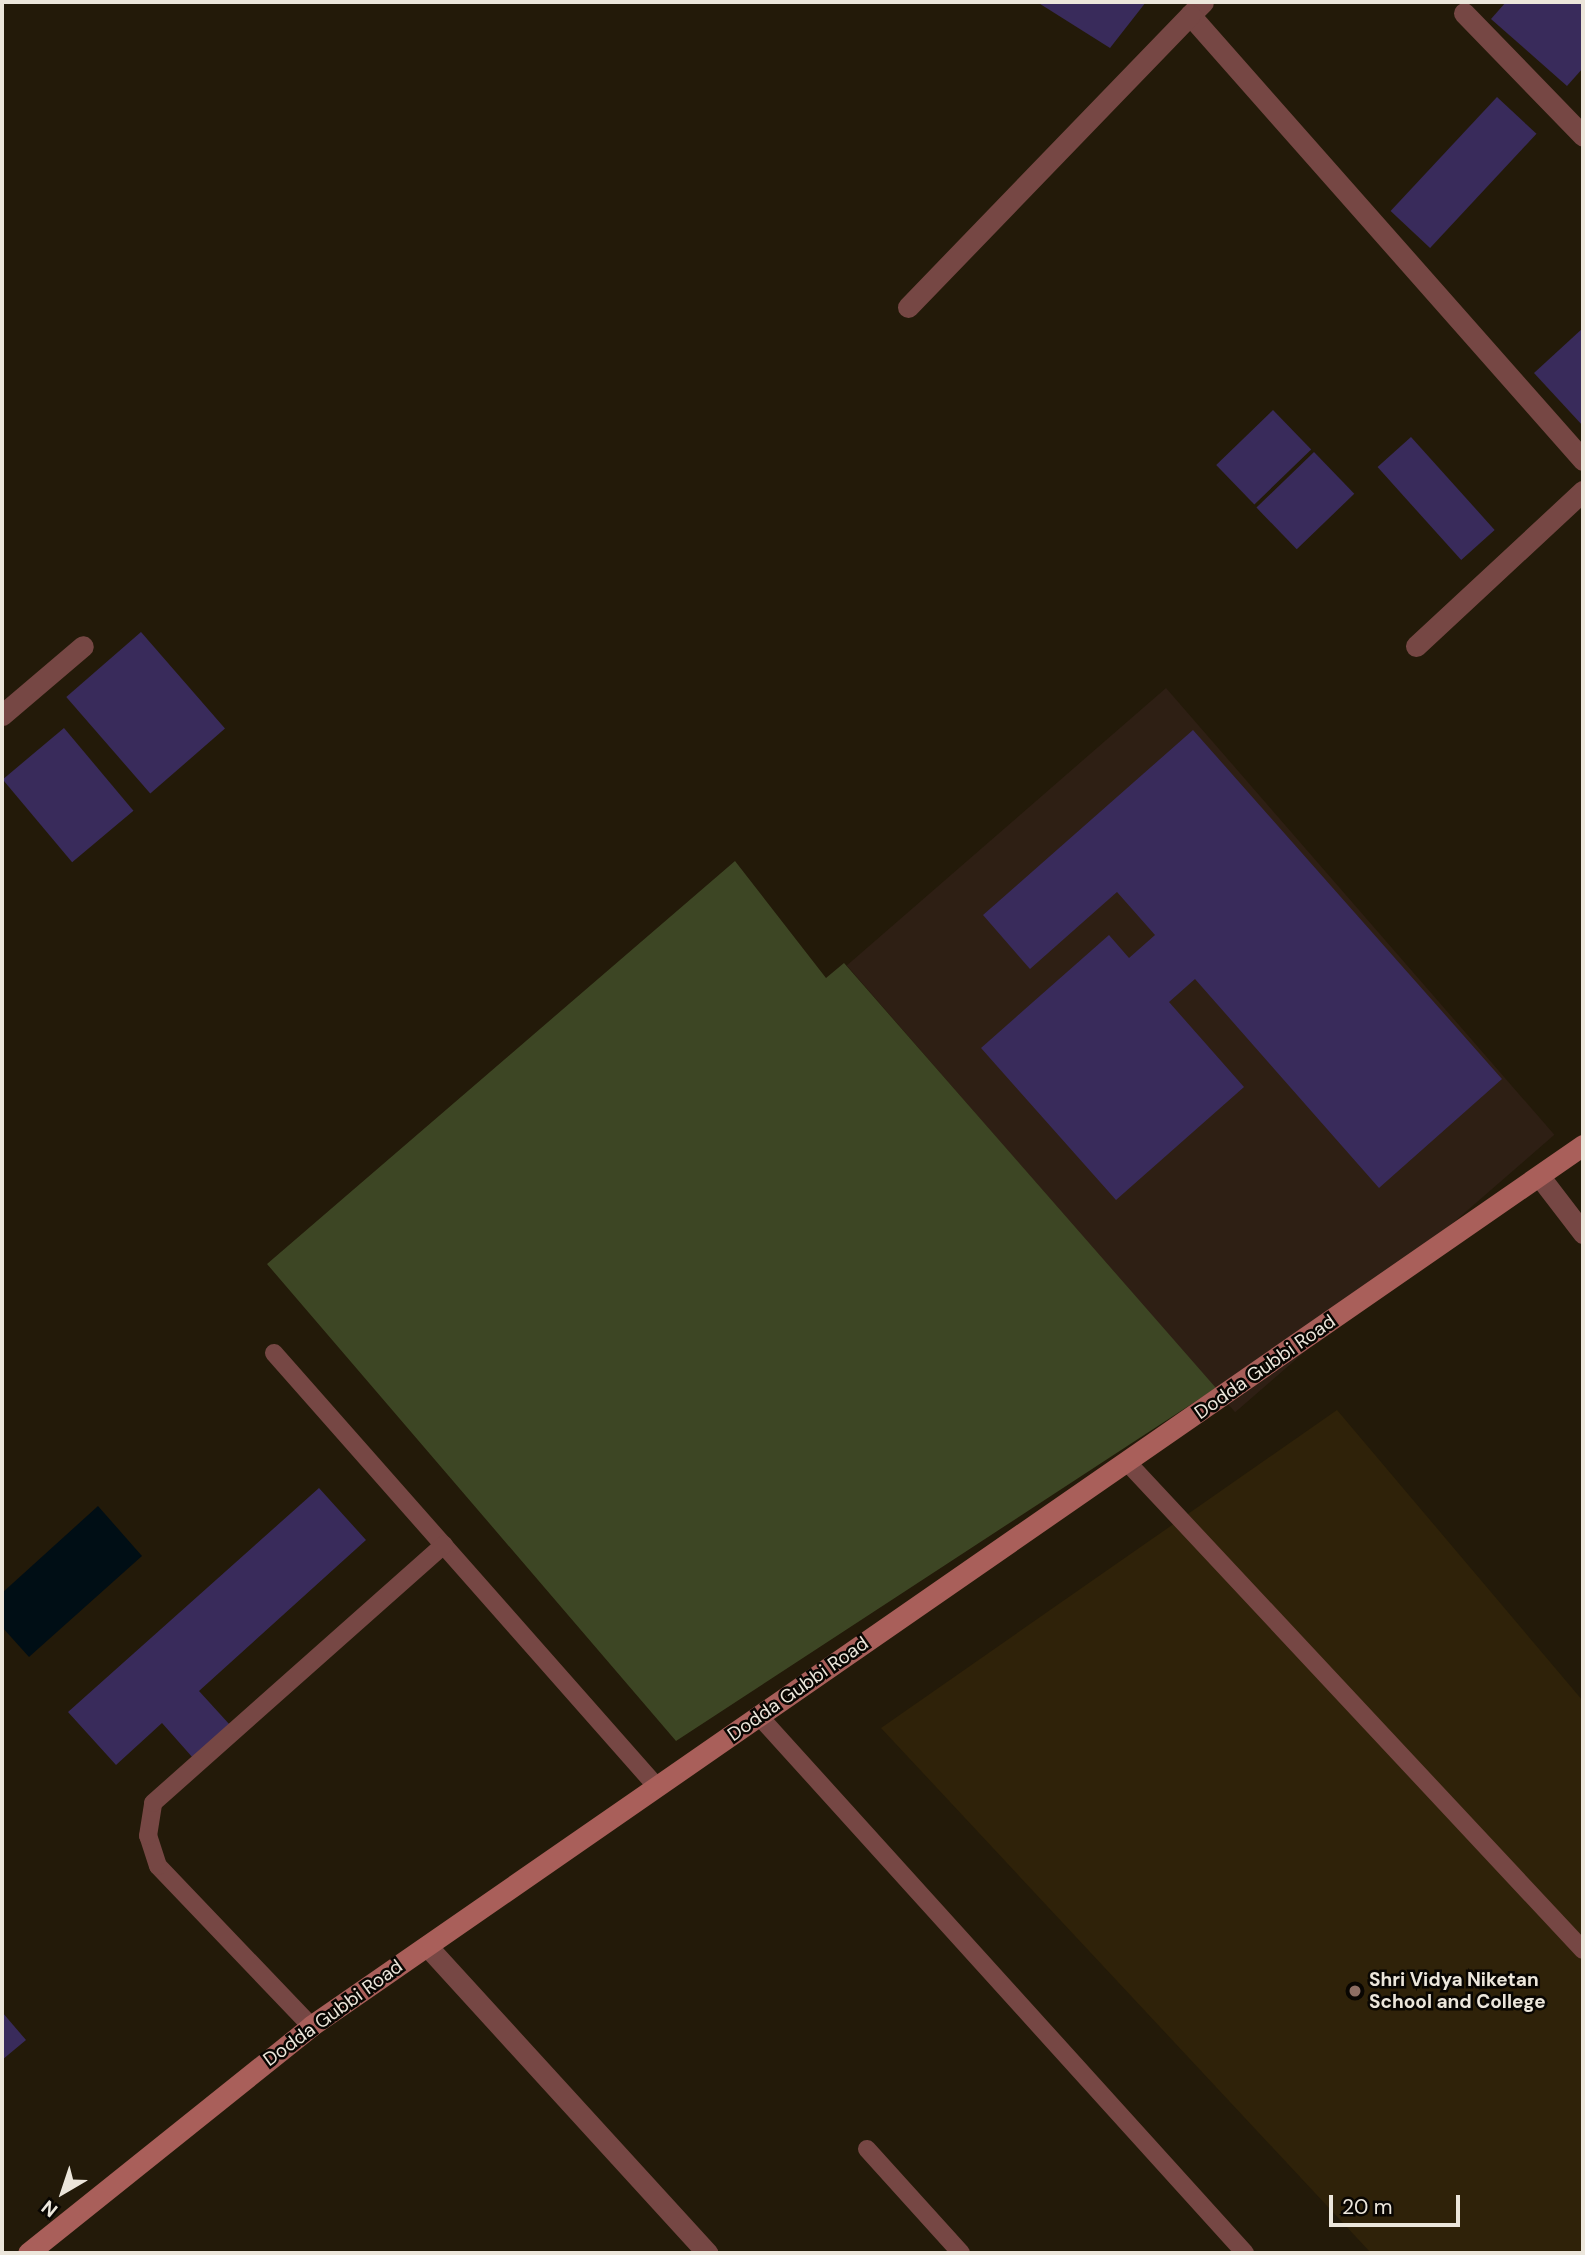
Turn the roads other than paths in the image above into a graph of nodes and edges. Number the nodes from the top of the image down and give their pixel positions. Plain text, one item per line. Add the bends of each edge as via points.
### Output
1 (1197, 9) edge
2 (1464, 13) dead end
3 (1583, 136) edge
4 (908, 307) dead end
5 (1583, 460) edge
6 (1583, 491) edge
7 (83, 646) dead end
8 (1416, 646) dead end
9 (2, 715) edge
10 (1583, 1145) edge
11 (1539, 1177) junction
12 (1583, 1233) edge
13 (274, 1353) dead end
14 (1127, 1462) junction
15 (444, 1545) junction
16 (759, 1716) junction
17 (657, 1787) junction
18 (427, 1946) junction
19 (1583, 1950) edge
20 (311, 2025) junction
21 (867, 2149) dead end
22 (28, 2253) edge
23 (707, 2253) edge
24 (961, 2253) edge
25 (1245, 2253) edge

1 - 4 street
1 - 5 street
2 - 3 street
6 - 8 street
7 - 9 street
10 - 11 main road, Dodda Gubbi Road
11 - 12 street
11 - 14 main road, Dodda Gubbi Road
13 - 15 lane
14 - 16 main road, Dodda Gubbi Road
14 - 19 lane
15 - 17 lane
15 - 20 lane via 153,1803 148,1836 158,1866
16 - 17 main road, Dodda Gubbi Road
16 - 25 lane
17 - 18 main road, Dodda Gubbi Road
18 - 20 main road, Dodda Gubbi Road
18 - 23 street
20 - 22 main road, Dodda Gubbi Road
21 - 24 lane

